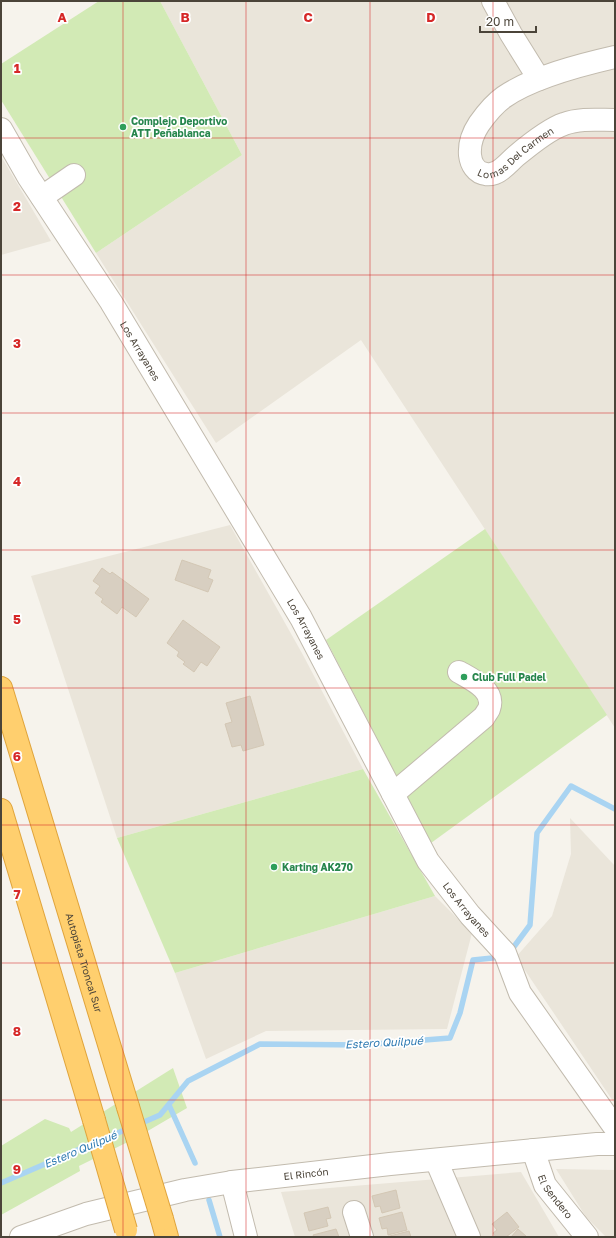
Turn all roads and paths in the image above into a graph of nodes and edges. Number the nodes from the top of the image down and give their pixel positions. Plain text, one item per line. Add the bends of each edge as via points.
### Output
1 (493, 1) edge
2 (615, 57) edge
3 (540, 79) junction
4 (615, 120) edge
5 (1, 129) edge
6 (74, 175) dead end
7 (42, 197) junction
8 (459, 672) dead end
9 (1, 688) edge
10 (393, 794) junction
11 (1, 810) edge
12 (611, 1132) edge
13 (532, 1150) junction
14 (436, 1160) junction
15 (232, 1182) junction
16 (354, 1212) dead end
17 (164, 1228) edge
18 (127, 1234) edge
19 (21, 1237) edge
20 (246, 1237) edge
21 (362, 1237) edge
22 (469, 1237) edge
23 (587, 1237) edge

1 - 3 street via 510,34
2 - 3 street, Lomas Del Carmen
3 - 4 street, Lomas Del Carmen via 504,97 484,117 474,132 470,147 471,164 479,172 494,174 542,136 563,124 584,119
5 - 7 street, Los Arrayanes
6 - 7 street
7 - 10 street, Los Arrayanes via 115,308 301,618
8 - 10 street via 485,690 490,700 489,709 484,717
9 - 17 highway, Autopista Troncal Sur, bridge
10 - 12 street, Los Arrayanes via 428,861 470,915 505,953 520,993
11 - 18 highway, bridge
12 - 13 street, El Rincón
13 - 14 street, El Rincón
13 - 23 street, El Sendero via 545,1185
14 - 15 street, El Rincón
14 - 22 street
15 - 19 street, El Rincón via 185,1190 86,1214
15 - 20 street
16 - 21 street

